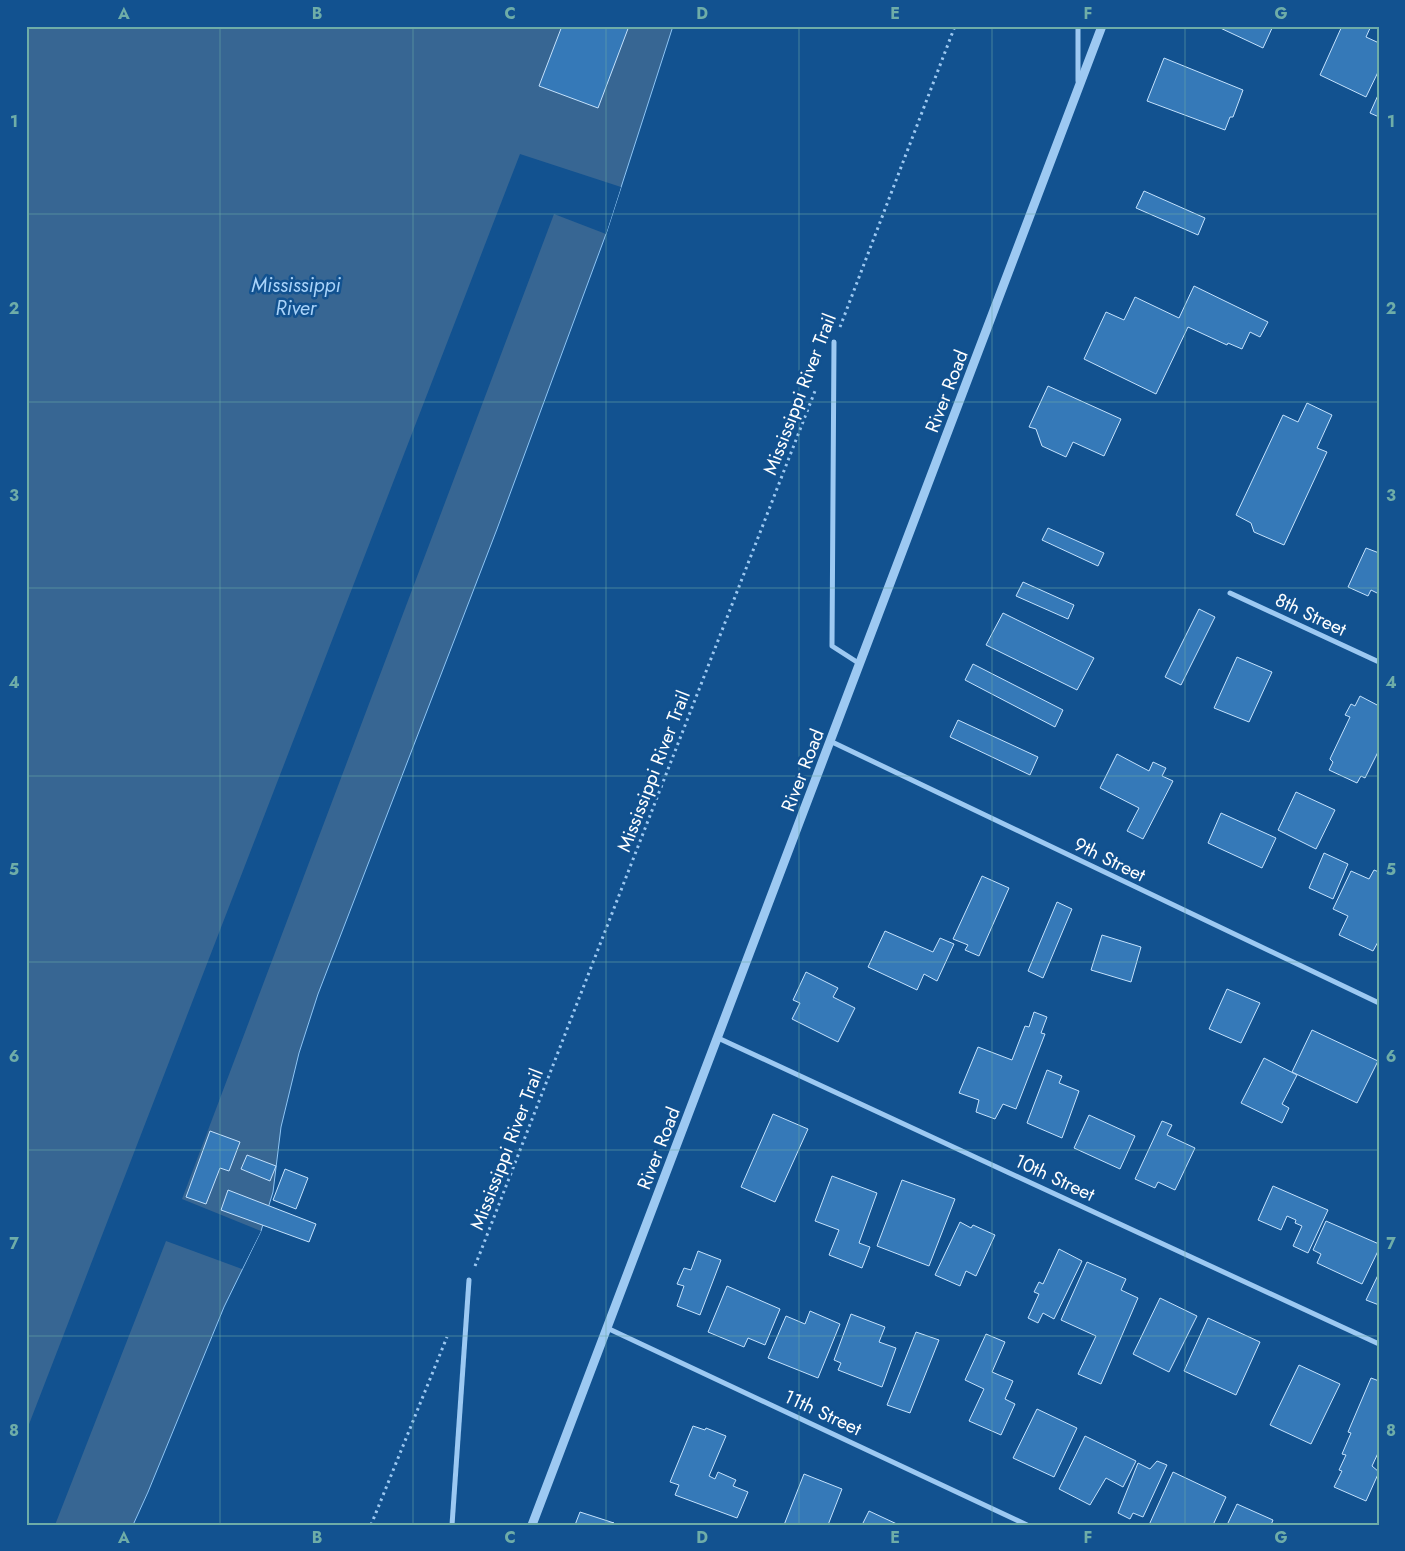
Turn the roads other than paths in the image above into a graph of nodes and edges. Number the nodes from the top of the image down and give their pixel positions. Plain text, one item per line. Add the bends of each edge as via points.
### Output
1 (1078, 26) edge
2 (1102, 26) edge
3 (1078, 89) junction
4 (834, 342) road end
5 (1230, 593) dead end
6 (1379, 662) edge
7 (860, 664) junction
8 (830, 741) junction
9 (1379, 1003) edge
10 (718, 1038) junction
11 (469, 1280) road end
12 (606, 1327) junction
13 (1379, 1344) edge
14 (452, 1525) edge
15 (532, 1525) edge
16 (1027, 1525) edge

1 - 3 street
2 - 3 street, River Road
3 - 7 street, River Road
4 - 7 street via 832,646
5 - 6 street, 8th Street
7 - 8 street, River Road
8 - 9 street, 9th Street
8 - 10 street, River Road
10 - 12 street, River Road
10 - 13 street, 10th Street
11 - 14 street
12 - 15 street, River Road
12 - 16 street, 11th Street

